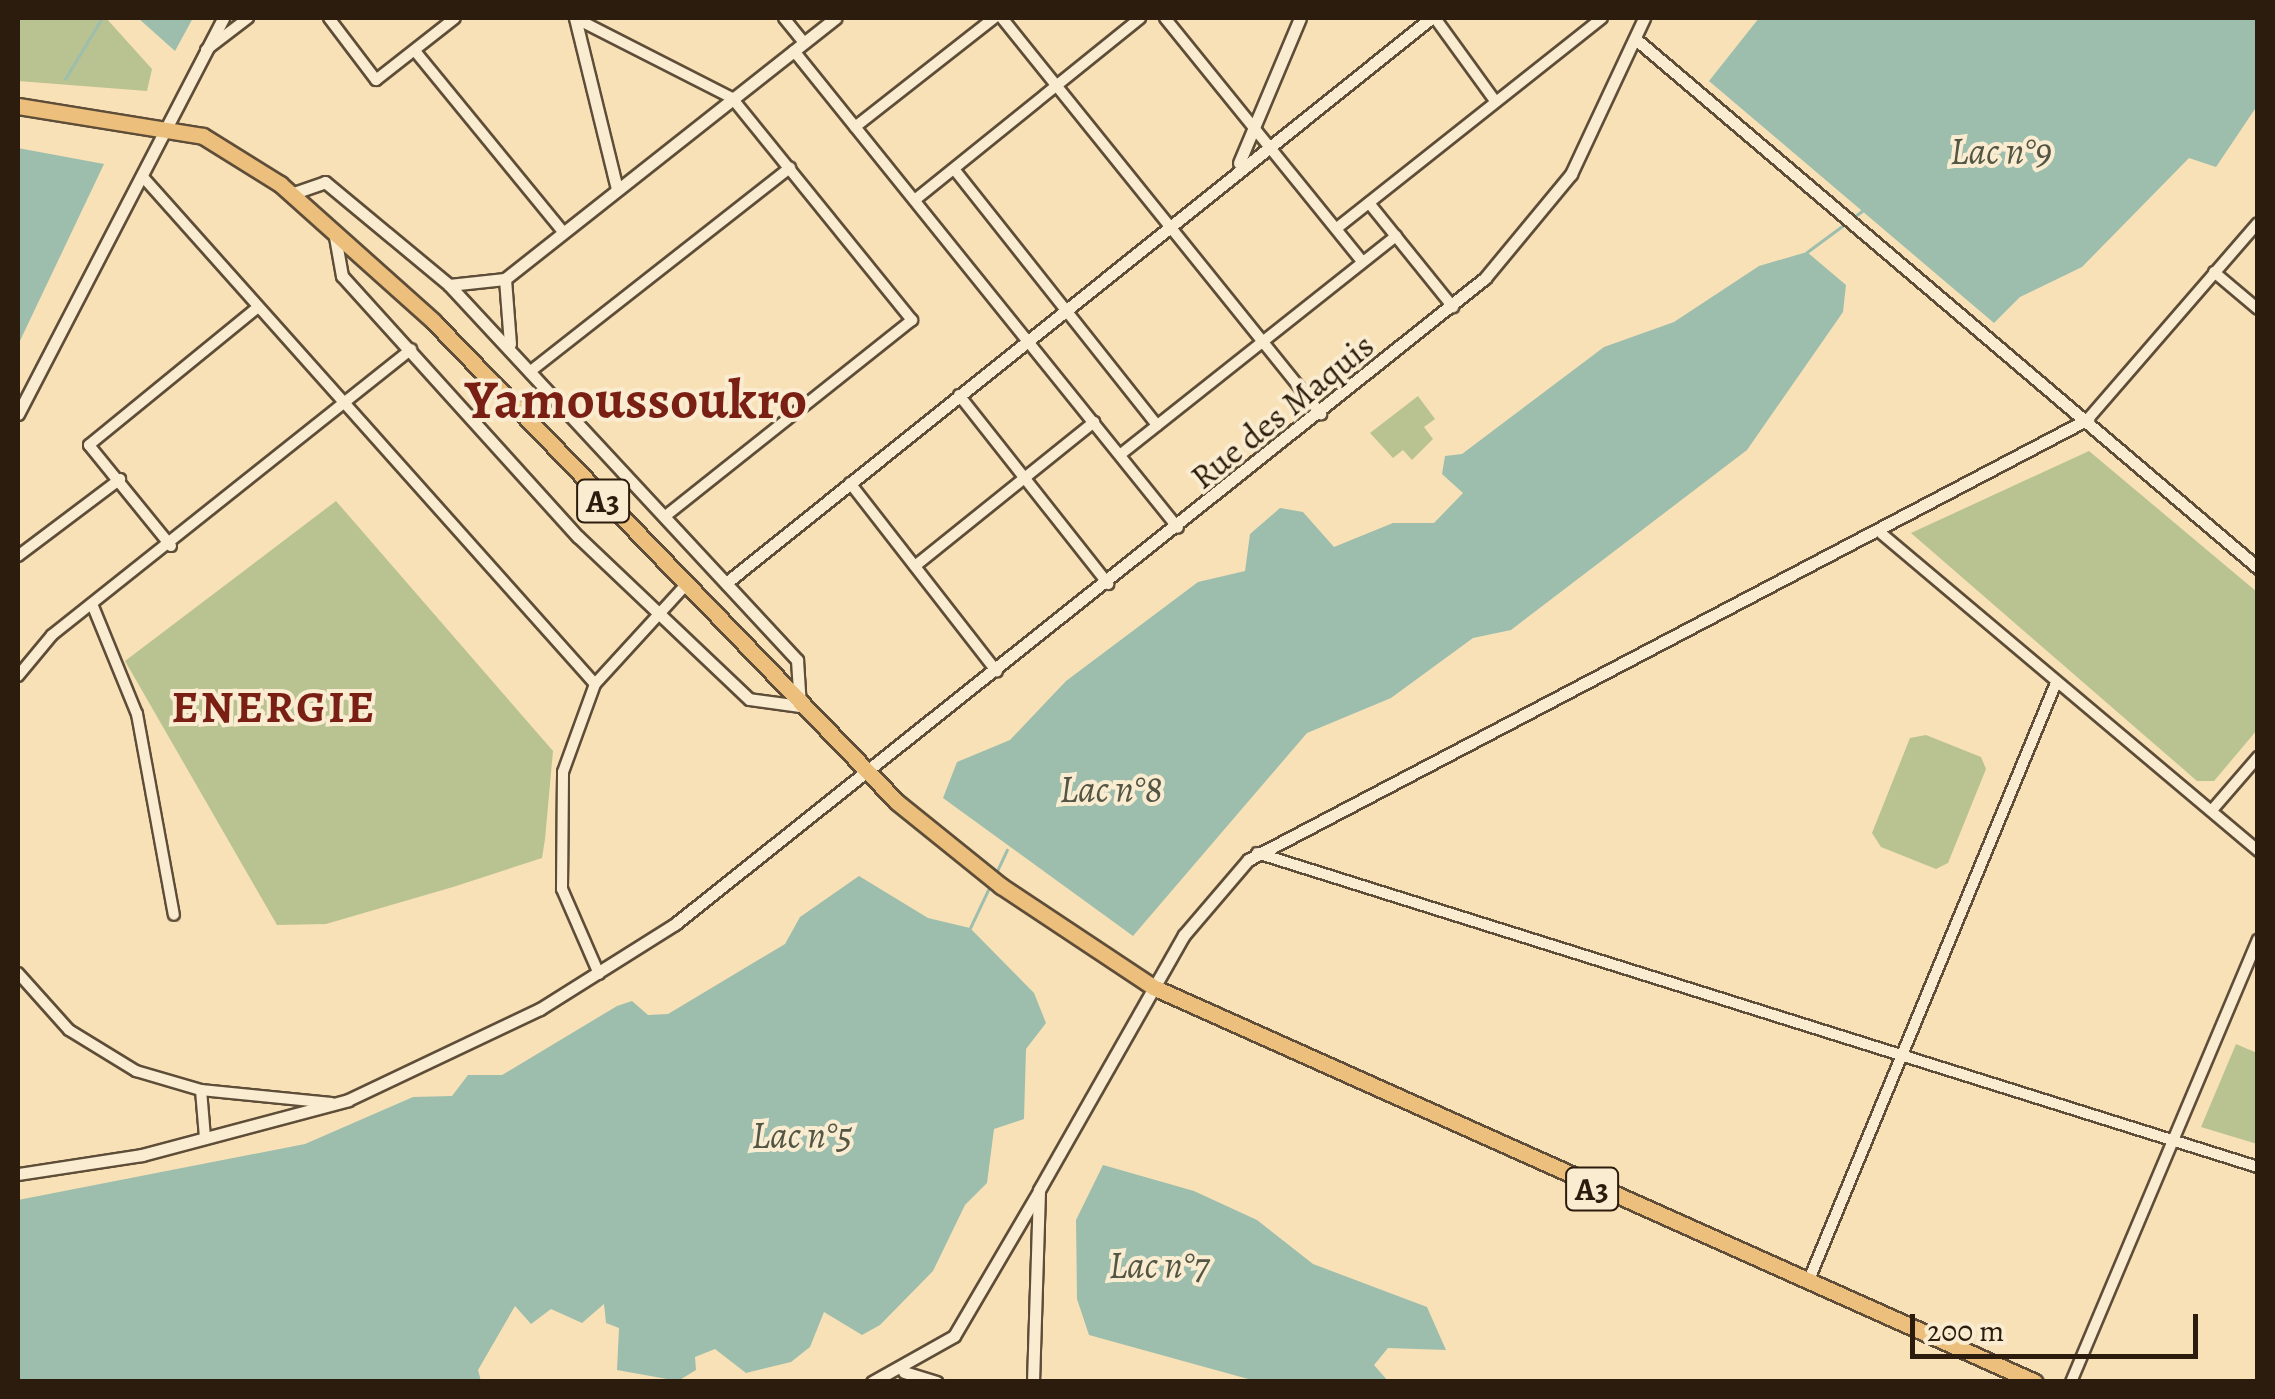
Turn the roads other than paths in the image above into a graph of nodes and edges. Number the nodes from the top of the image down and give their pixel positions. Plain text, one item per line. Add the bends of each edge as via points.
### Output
1 (223, 18) edge
2 (248, 18) edge
3 (328, 18) edge
4 (454, 18) edge
5 (575, 18) edge
6 (784, 18) edge
7 (835, 18) edge
8 (994, 18) edge
9 (1002, 18) edge
10 (1140, 18) edge
11 (1165, 18) edge
12 (1300, 18) edge
13 (1433, 18) edge
14 (1602, 18) edge
15 (1644, 18) edge
16 (1638, 41) junction
17 (799, 47) junction
18 (205, 51) junction
19 (414, 51) junction
20 (1056, 84) junction
21 (732, 98) junction
22 (1495, 101) junction
23 (18, 106) edge
24 (168, 126) junction
25 (856, 127) junction
26 (1257, 129) junction
27 (1269, 143) junction
28 (1238, 166) junction
29 (790, 168) junction
30 (954, 169) junction
31 (144, 177) junction
32 (617, 189) junction
33 (291, 194) junction
34 (916, 199) junction
35 (1369, 203) junction
36 (2258, 223) edge
37 (1170, 224) junction
38 (1337, 228) junction
39 (334, 231) junction
40 (563, 232) junction
41 (1396, 236) junction
42 (1362, 262) junction
43 (2214, 272) junction
44 (505, 279) junction
45 (450, 285) junction
46 (258, 307) junction
47 (1453, 307) junction
48 (2258, 309) edge
49 (1064, 310) junction
50 (1028, 340) junction
51 (1262, 341) junction
52 (511, 348) junction
53 (411, 349) junction
54 (532, 370) junction
55 (959, 395) junction
56 (342, 404) junction
57 (18, 414) edge
58 (1322, 415) junction
59 (2088, 420) junction
60 (1094, 422) junction
61 (1157, 425) junction
62 (1121, 454) junction
63 (1024, 477) junction
64 (120, 480) junction
65 (850, 483) junction
66 (666, 516) junction
67 (1179, 529) junction
68 (1882, 534) junction
69 (170, 546) junction
70 (18, 556) edge
71 (915, 566) junction
72 (2258, 568) edge
73 (726, 583) junction
74 (1108, 584) junction
75 (684, 587) junction
76 (92, 604) junction
77 (656, 614) junction
78 (998, 672) junction
79 (18, 676) edge
80 (2056, 683) junction
81 (594, 684) junction
82 (800, 706) junction
83 (2258, 756) edge
84 (868, 775) junction
85 (2212, 809) junction
86 (2258, 851) edge
87 (1256, 853) junction
88 (174, 915) dead end
89 (2258, 940) edge
90 (18, 973) edge
91 (599, 974) junction
92 (1153, 986) junction
93 (1900, 1054) junction
94 (201, 1090) junction
95 (337, 1104) junction
96 (205, 1138) junction
97 (2172, 1140) junction
98 (2258, 1167) edge
99 (18, 1174) edge
100 (1039, 1190) junction
101 (1808, 1282) junction
102 (904, 1372) junction
103 (872, 1382) edge
104 (936, 1382) edge
105 (1033, 1382) edge
106 (2035, 1382) edge
107 (2071, 1382) edge

1 - 18 street
2 - 18 street
3 - 19 street via 376,80
4 - 19 street
5 - 21 street
5 - 32 street
6 - 17 street
7 - 17 street
8 - 25 street
9 - 20 street
10 - 20 street
11 - 26 street
12 - 26 street
13 - 22 street
13 - 27 street
14 - 22 street
15 - 16 street, Rue des Maquis
16 - 47 street, Rue des Maquis via 1550,207
16 - 59 street
17 - 21 street
17 - 25 street
18 - 24 street
19 - 40 street
20 - 30 street
20 - 37 street
21 - 29 street
21 - 32 street
22 - 35 street
23 - 24 highway, A3
24 - 31 street
24 - 33 highway, A3 via 228,148
25 - 34 street
26 - 27 street
26 - 28 street
27 - 28 street
27 - 38 street
28 - 37 street
29 - 54 street
29 - 66 street via 912,320
30 - 34 street
30 - 49 street
31 - 46 street
31 - 57 street
32 - 40 street
33 - 39 highway, A3
33 - 45 street via 325,182
34 - 50 street
35 - 38 street
35 - 41 street
36 - 43 street
37 - 49 street
37 - 51 street
38 - 42 street
39 - 53 street via 342,276
39 - 75 highway, A3 via 434,321
40 - 44 street
41 - 42 street
41 - 47 street
42 - 51 street
43 - 48 street
43 - 59 street
44 - 45 street
44 - 52 street
45 - 52 street
46 - 56 street
46 - 64 street via 89,445
47 - 58 street, Rue des Maquis
49 - 50 street
49 - 61 street
50 - 55 street
50 - 60 street
51 - 58 street
51 - 61 street
52 - 54 street
53 - 56 street
53 - 77 street
54 - 66 street
55 - 63 street
55 - 65 street
56 - 69 street
56 - 81 street
58 - 67 street, Rue des Maquis
59 - 68 street
59 - 72 street
60 - 62 street
60 - 63 street
61 - 62 street
62 - 67 street
63 - 71 street
63 - 74 street
64 - 69 street
64 - 70 street
65 - 71 street
65 - 73 street
66 - 73 street
67 - 74 street, Rue des Maquis
68 - 80 street
68 - 87 street
69 - 76 street
71 - 78 street
73 - 82 street via 802,667
74 - 78 street, Rue des Maquis
75 - 77 street
75 - 82 highway, A3
76 - 79 street
76 - 88 street via 138,714
77 - 81 street
77 - 82 street via 749,699
78 - 84 street, Rue des Maquis
80 - 85 street
80 - 93 street
81 - 91 street via 568,750 556,834 570,916
82 - 84 highway, A3
83 - 85 street
84 - 91 street, Rue des Maquis
84 - 92 highway, A3 via 967,861
85 - 86 street
87 - 92 street
87 - 93 street
89 - 97 street
90 - 94 street via 44,1008 102,1054
91 - 95 street, Rue des Maquis
92 - 100 street
92 - 101 highway, A3
93 - 97 street
93 - 101 street
94 - 95 street
94 - 96 street
95 - 96 street, Rue des Maquis
96 - 99 street, Rue des Maquis
97 - 98 street
97 - 107 street
100 - 102 street via 970,1316
100 - 105 street
101 - 106 highway, A3
102 - 103 street
102 - 104 street

